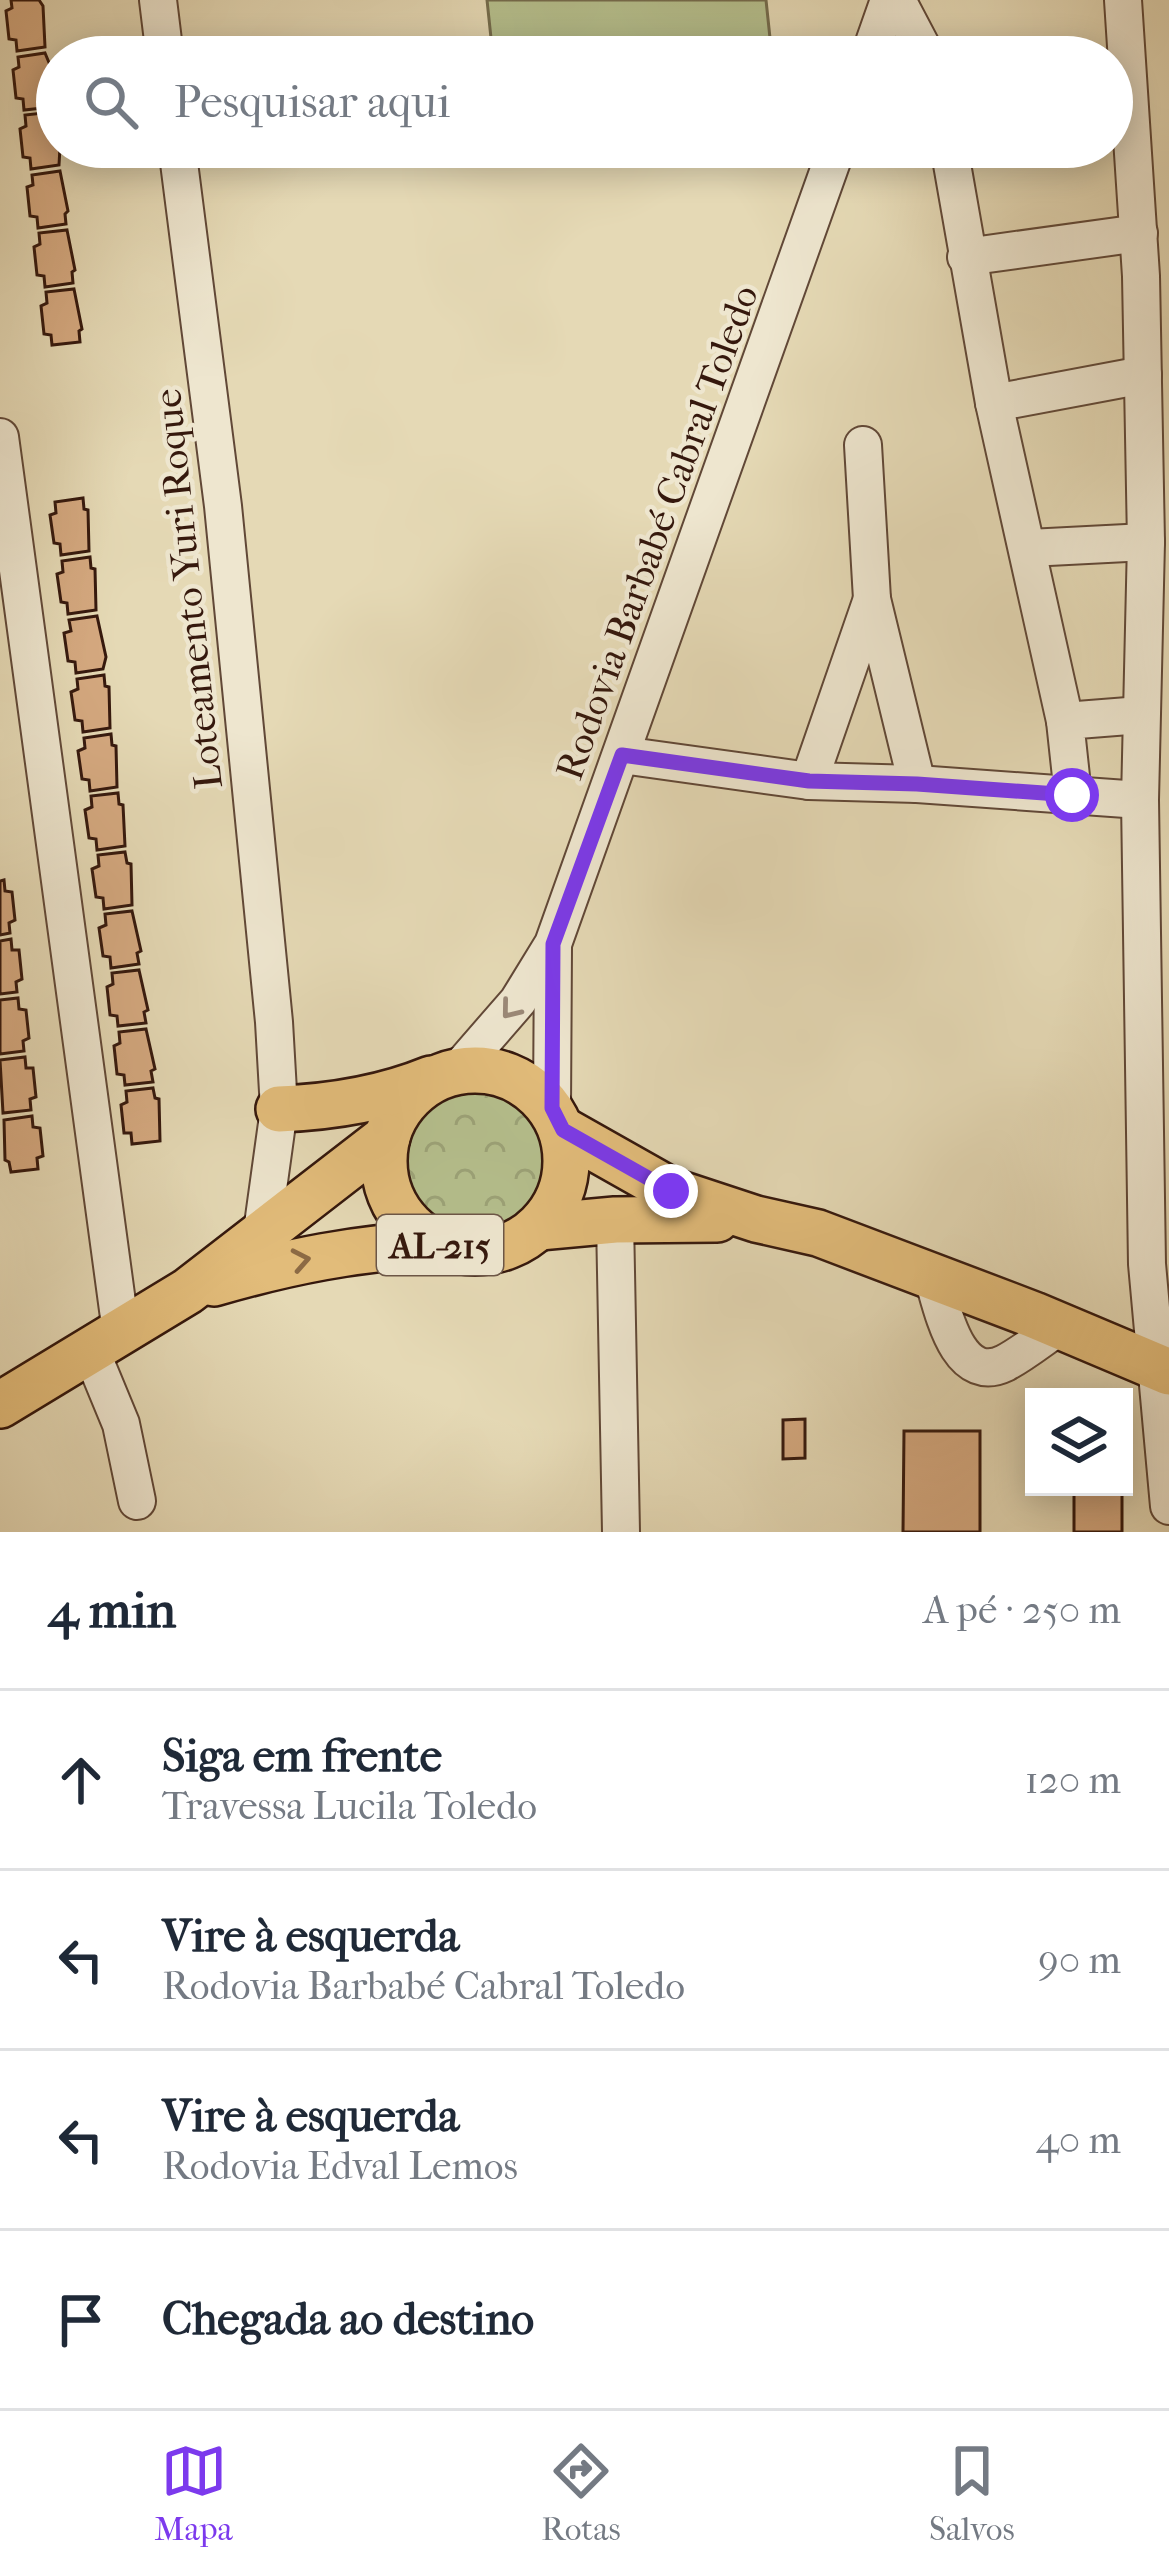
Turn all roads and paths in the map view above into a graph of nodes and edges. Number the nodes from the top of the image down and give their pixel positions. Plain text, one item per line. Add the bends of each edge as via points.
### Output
1 (158, 0) edge
2 (893, 0) edge
3 (1123, 0) edge
4 (162, 36) edge
5 (877, 36) edge
6 (914, 36) edge
7 (1122, 36) edge
8 (180, 168) edge
9 (830, 168) edge
10 (952, 168) edge
11 (1131, 168) edge
12 (1139, 233) junction
13 (966, 256) junction
14 (1143, 375) junction
15 (994, 403) junction
16 (0, 437) edge
17 (863, 445) dead end
18 (1146, 542) junction
19 (1028, 548) junction
20 (872, 599) junction
21 (1141, 715) junction
22 (1065, 721) junction
23 (622, 755) junction
24 (809, 781) junction
25 (917, 784) junction
26 (1072, 795) junction
27 (1140, 800) junction
28 (553, 944) junction
29 (446, 1074) junction
30 (327, 1107) junction
31 (279, 1109) junction
32 (557, 1119) junction
33 (388, 1132) junction
34 (756, 1219) junction
35 (615, 1220) junction
36 (539, 1227) junction
37 (262, 1232) junction
38 (436, 1244) junction
39 (932, 1275) junction
40 (188, 1291) junction
41 (1060, 1326) junction
42 (106, 1340) junction
43 (1163, 1370) edge
44 (0, 1405) edge
45 (137, 1501) dead end
46 (1169, 1506) edge
47 (621, 1532) edge

1 - 4 street
2 - 5 street
2 - 6 street
3 - 7 street
8 - 31 street, Loteamento Yuri Roque via 223,506
9 - 23 street, Rodovia Barbabé Cabral Toledo
10 - 13 street
11 - 12 street
12 - 13 street
12 - 14 street
13 - 15 street
14 - 15 street
14 - 18 street
15 - 19 street
16 - 42 street
17 - 20 street
18 - 19 street
18 - 21 street
19 - 22 street
20 - 24 street
20 - 25 street
21 - 22 street
21 - 27 street
22 - 26 street
23 - 24 street
23 - 28 street, Rodovia Barbabé Cabral Toledo
24 - 25 street
25 - 26 street
26 - 27 street
27 - 43 street via 1147,1264
28 -> 29 street, Rodovia Barbabé Cabral Toledo via 518,1001
28 - 32 street, Rodovia Barbabé Cabral Toledo
29 - 30 main road
29 - 32 main road, AL-215 via 511,1075
29 - 33 main road, AL-215 via 416,1091
30 - 31 main road
30 - 33 main road via 365,1113
31 - 37 street, Loteamento Yuri Roque
32 - 34 main road, AL-215 via 671,1191
32 - 36 main road, AL-215 via 565,1182
33 - 37 main road, AL-215
33 - 38 main road, AL-215 via 384,1168 392,1199
34 - 35 main road, AL-215
34 - 39 main road, AL-215
35 - 36 main road, AL-215
35 - 47 street
36 - 38 main road, AL-215 via 490,1252
37 - 40 main road, AL-215
40 -> 38 main road, AL-215 via 356,1248
39 - 41 main road, AL-215
39 - 41 street via 952,1336 966,1360 983,1367 1001,1365
40 - 42 main road, AL-215
41 - 43 main road, AL-215
42 - 44 main road, AL-215
42 - 45 street
43 - 46 street

